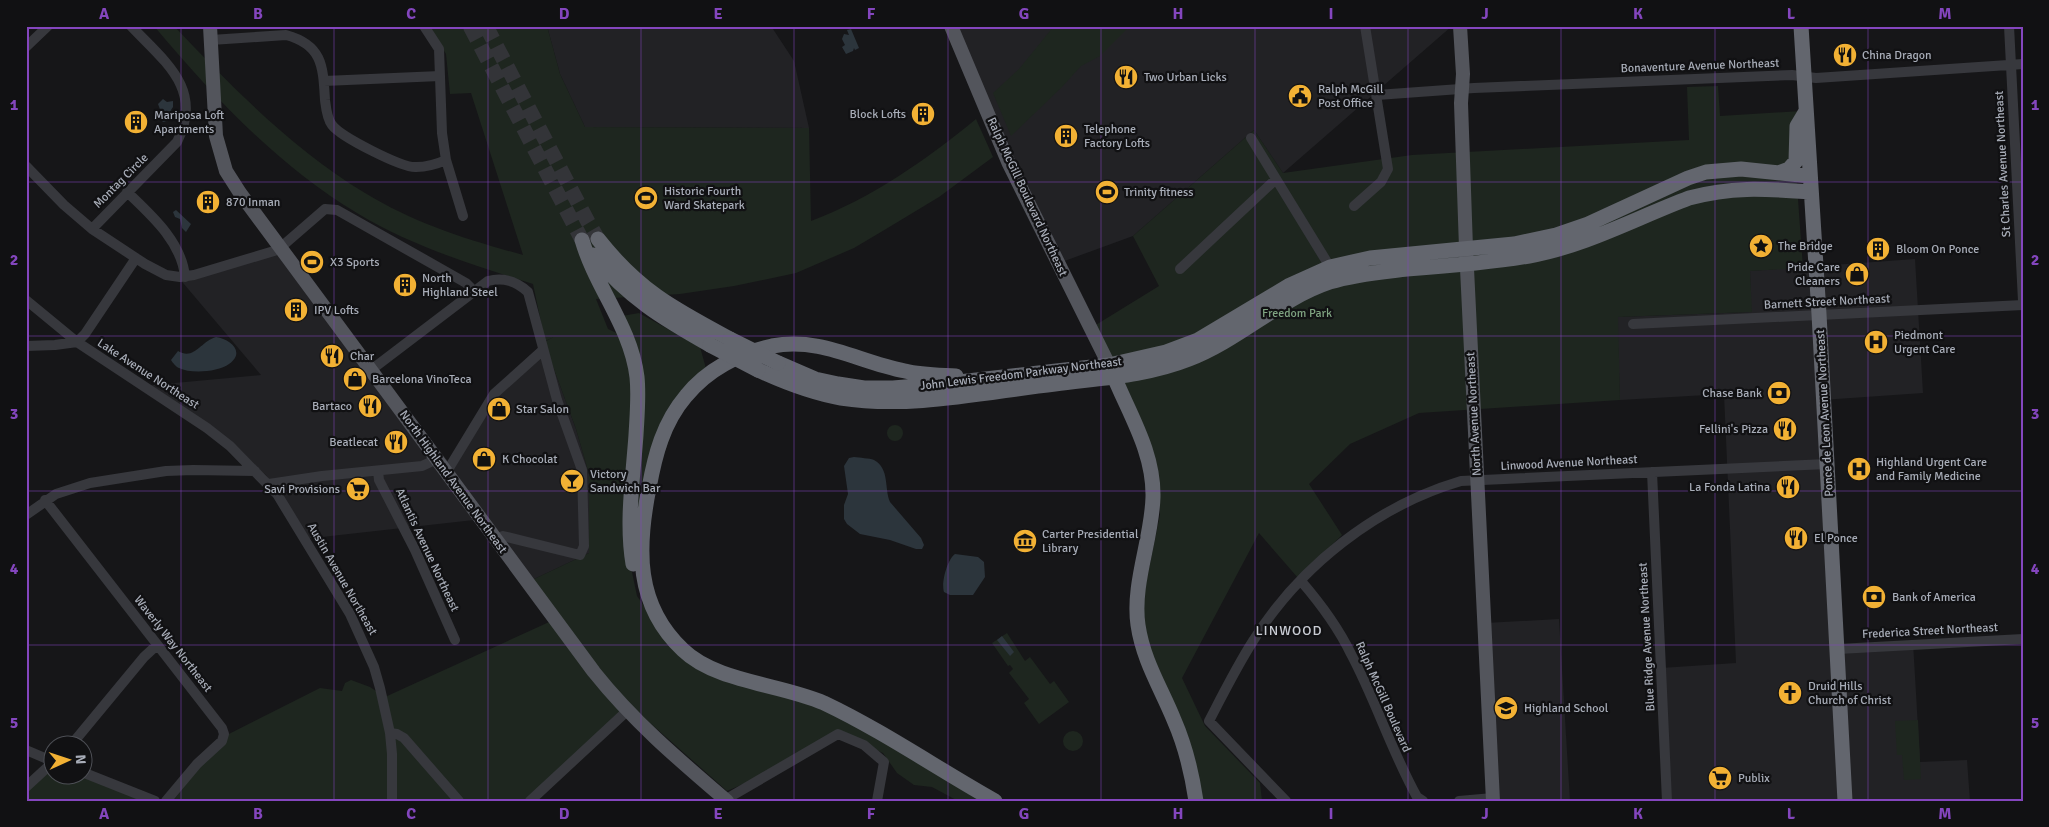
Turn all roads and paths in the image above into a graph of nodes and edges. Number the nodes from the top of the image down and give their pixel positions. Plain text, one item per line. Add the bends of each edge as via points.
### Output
1 (48, 26) edge
2 (131, 26) edge
3 (424, 26) edge
4 (951, 26) edge
5 (1365, 26) edge
6 (1460, 26) edge
7 (1801, 26) edge
8 (2009, 26) edge
9 (210, 33) edge
10 (26, 47) edge
11 (2023, 64) edge
12 (2011, 65) junction
13 (440, 76) junction
14 (1803, 77) junction
15 (324, 81) junction
16 (1461, 90) junction
17 (1377, 95) junction
18 (1806, 111) junction
19 (1251, 138) dead end
20 (446, 160) junction
21 (26, 166) edge
22 (1781, 172) junction
23 (1810, 176) junction
24 (1276, 179) junction
25 (127, 192) junction
26 (1811, 192) junction
27 (1354, 206) dead end
28 (462, 216) dead end
29 (92, 229) junction
30 (598, 239) tunnel mouth
31 (280, 248) junction
32 (1466, 248) junction
33 (136, 258) junction
34 (1467, 264) junction
35 (1330, 267) junction
36 (1180, 269) dead end
37 (185, 276) junction
38 (473, 290) junction
39 (26, 300) edge
40 (2023, 301) edge
41 (2023, 306) edge
42 (1819, 314) junction
43 (1633, 324) dead end
44 (76, 342) junction
45 (26, 346) edge
46 (542, 350) junction
47 (371, 370) junction
48 (1112, 371) junction
49 (987, 379) junction
50 (436, 459) junction
51 (1827, 464) junction
52 (255, 471) junction
53 (378, 471) junction
54 (1652, 472) junction
55 (446, 473) junction
56 (1477, 480) junction
57 (269, 484) junction
58 (45, 500) junction
59 (28, 510) edge
60 (496, 540) junction
61 (1301, 581) junction
62 (656, 616) junction
63 (2023, 639) edge
64 (455, 640) dead end
65 (157, 645) junction
66 (1838, 649) junction
67 (626, 711) junction
68 (390, 733) junction
69 (80, 734) edge
70 (26, 750) edge
71 (42, 757) edge
72 (42, 772) edge
73 (92, 776) edge
74 (26, 787) edge
75 (1493, 799) edge
76 (725, 800) edge
77 (155, 801) edge
78 (166, 801) edge
79 (392, 801) edge
80 (459, 801) edge
81 (530, 801) edge
82 (877, 801) edge
83 (995, 801) edge
84 (1194, 801) edge
85 (1286, 801) edge
86 (1423, 801) edge
87 (1459, 801) edge
88 (1668, 801) edge
89 (1845, 801) edge

1 - 10 street
2 - 25 street, Montag Circle via 172,69 184,89 187,109 177,142
3 - 13 street via 439,49
4 - 48 main road, Ralph McGill Boulevard Northeast via 1009,164
5 - 17 street
6 - 16 main road, North Avenue Northeast
7 - 14 highway, Ponce de Leon Avenue Northeast
8 - 12 street, St Charles Avenue Northeast
9 - 15 street via 298,38 316,53
9 - 31 main road, North Highland Avenue Northeast via 220,155 233,182
11 - 12 street, Bonaventure Avenue Northeast
12 - 14 street, Bonaventure Avenue Northeast
12 - 40 street, St Charles Avenue Northeast
13 - 15 street
13 - 20 street
14 - 16 street, Bonaventure Avenue Northeast
14 - 18 highway, Ponce de Leon Avenue Northeast
15 - 20 street via 331,125 348,138 408,166 429,166
16 - 17 street, Bonaventure Avenue Northeast
16 - 32 main road, North Avenue Northeast
17 - 27 street via 1388,169 1381,182
18 - 22 highway via 1797,126 1796,161
18 - 23 highway, Ponce de Leon Avenue Northeast
19 - 24 street
20 - 28 street
21 - 29 street
22 - 23 highway, John Lewis Freedom Parkway Northeast
22 - 32 highway, John Lewis Freedom Parkway Northeast via 1741,168 1706,172 1556,235 1514,244
23 - 26 highway, Ponce de Leon Avenue Northeast
24 - 35 street
24 - 36 street
25 - 29 street, Montag Circle
25 - 37 street via 174,244
26 - 34 highway, John Lewis Freedom Parkway Northeast via 1738,188 1708,193 1552,251
26 - 42 highway, Ponce de Leon Avenue Northeast
29 - 33 street
30 - 49 highway, John Lewis Freedom Parkway Northeast, bridge via 626,272 676,310 815,379 864,388 913,387
31 - 37 street
31 - 38 street via 326,209 337,210
31 - 47 main road, North Highland Avenue Northeast
32 - 34 main road, North Avenue Northeast
32 - 35 highway, John Lewis Freedom Parkway Northeast via 1370,258
33 - 37 street via 161,273
33 - 44 street via 86,334
34 - 48 highway, John Lewis Freedom Parkway Northeast via 1383,272 1330,283 1286,304 1208,351 1174,364
34 - 56 main road, North Avenue Northeast
35 - 48 highway, John Lewis Freedom Parkway Northeast via 1290,285 1198,340
38 - 46 street via 500,278 520,284 530,296
38 - 47 street
39 - 44 street, Lake Avenue Northeast
41 - 42 street, Barnett Street Northeast
42 - 43 street, Barnett Street Northeast
42 - 51 highway, Ponce de Leon Avenue Northeast
44 - 45 street
44 - 52 street, Lake Avenue Northeast via 207,428
46 - 55 street via 494,394
46 - 60 street via 582,470 584,546 580,555 503,536
47 - 50 main road, North Highland Avenue Northeast
48 - 49 highway, John Lewis Freedom Parkway Northeast
48 - 62 highway, John Lewis Freedom Parkway Northeast, bridge via 957,397 877,401 814,392 758,370 654,313 624,290 582,240 587,258 620,322 635,364 638,391 631,548 637,581
48 - 84 highway, John Lewis Freedom Parkway Northeast via 1151,468 1153,497 1137,605 1141,643 1183,742
49 - 62 highway via 906,372 837,350 801,344 762,348 712,372 690,391 671,417 654,465 643,518 641,547 644,582
50 - 53 street via 422,466
50 - 55 main road, North Highland Avenue Northeast
51 - 54 street, Linwood Avenue Northeast
51 - 66 highway, Ponce de Leon Avenue Northeast
52 - 57 street, Austin Avenue Northeast
52 - 58 street via 166,471 78,486
53 - 57 street
53 - 64 street, Atlantis Avenue Northeast
54 - 56 street, Linwood Avenue Northeast
54 - 88 street, Blue Ridge Avenue Northeast
55 - 60 main road, North Highland Avenue Northeast
56 - 61 street, Linwood Avenue Northeast via 1443,486 1392,510 1344,542
56 - 75 main road, North Avenue Northeast
57 - 68 street, Austin Avenue Northeast via 310,547 362,638 379,683
58 - 59 street
58 - 65 street, Waverly Way Northeast
60 - 67 main road, North Highland Avenue Northeast
61 - 85 street, Linwood Avenue Northeast via 1254,641 1209,721
61 - 86 street, Ralph McGill Boulevard via 1328,615 1351,653 1393,750 1417,797
62 - 83 highway via 683,650 712,668 824,703
63 - 66 street, Frederica Street Northeast
65 - 69 street
65 - 78 street, Waverly Way Northeast via 224,734 222,741 197,764
66 - 89 highway, Ponce de Leon Avenue Northeast
67 - 76 main road, North Highland Avenue Northeast
67 - 81 street
68 - 79 street, Austin Avenue Northeast
68 - 80 street via 404,738
70 - 71 street
72 - 74 street
73 - 77 street
75 - 87 street
76 - 82 street via 838,734 864,745 884,762

